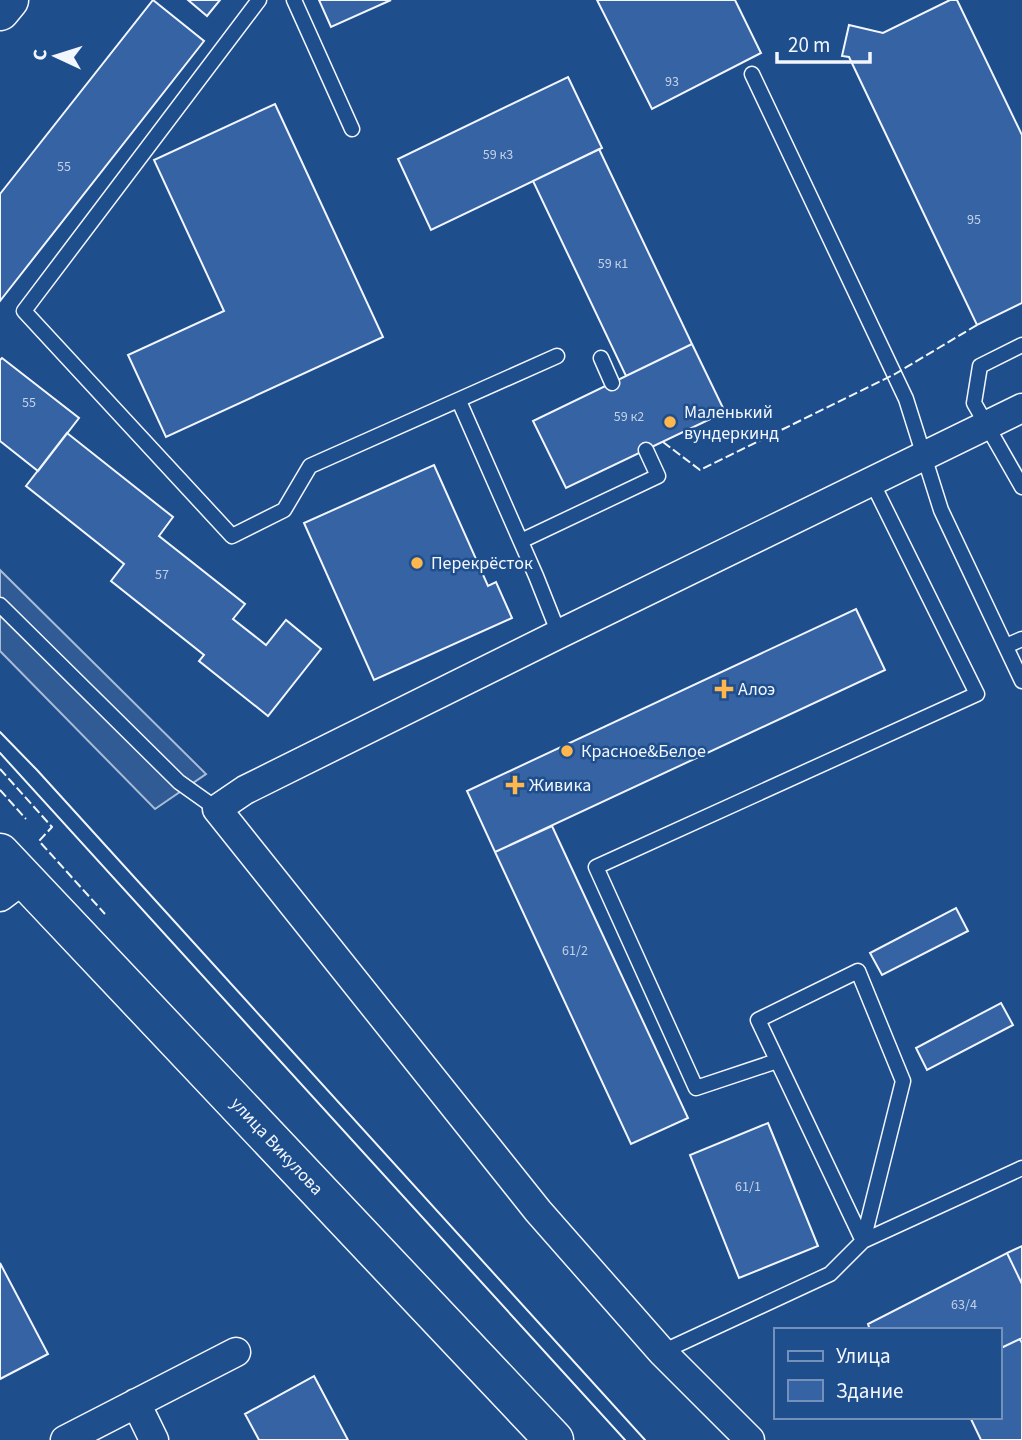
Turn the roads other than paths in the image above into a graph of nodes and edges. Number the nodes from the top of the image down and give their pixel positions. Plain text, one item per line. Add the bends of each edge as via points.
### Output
1 (9, 0) edge
2 (260, 0) edge
3 (294, 0) edge
4 (0, 11) edge
5 (752, 74) dead end
6 (352, 129) dead end
7 (1022, 345) edge
8 (557, 356) dead end
9 (601, 358) dead end
10 (612, 383) dead end
11 (459, 401) junction
12 (1022, 408) edge
13 (987, 425) junction
14 (646, 450) dead end
15 (924, 456) junction
16 (872, 481) junction
17 (1022, 487) edge
18 (521, 541) junction
19 (0, 606) edge
20 (559, 634) junction
21 (1022, 639) edge
22 (1006, 646) junction
23 (1022, 681) edge
24 (217, 809) junction
25 (8, 876) edge
26 (777, 1061) junction
27 (1022, 1168) edge
28 (863, 1241) junction
29 (662, 1352) junction
30 (236, 1353) dead end
31 (136, 1403) junction
32 (65, 1440) edge
33 (154, 1440) edge
34 (554, 1440) edge
35 (750, 1440) edge

1 - 4 street
2 - 11 lane via 24,311 232,536 284,510 310,466
3 - 6 lane
5 - 15 lane via 906,399
7 - 13 lane via 980,366 974,403
8 - 11 lane
9 - 10 lane
11 - 18 lane
12 - 13 street
13 - 15 street
13 - 17 lane
14 - 18 lane via 658,476
15 - 16 street
15 - 22 lane via 941,510
16 - 20 street
16 - 26 lane via 976,694 596,867 696,1088
18 - 20 lane
19 - 24 lane via 179,782
20 - 24 street via 245,790
21 - 22 lane
22 - 23 lane
24 - 29 street via 538,1211
25 - 34 street, улица Викулова
26 - 28 lane
26 - 28 lane via 758,1020 858,971 903,1080
27 - 28 lane
28 - 29 lane via 830,1274
29 - 35 street
30 - 31 street
31 - 32 street
31 - 33 street

